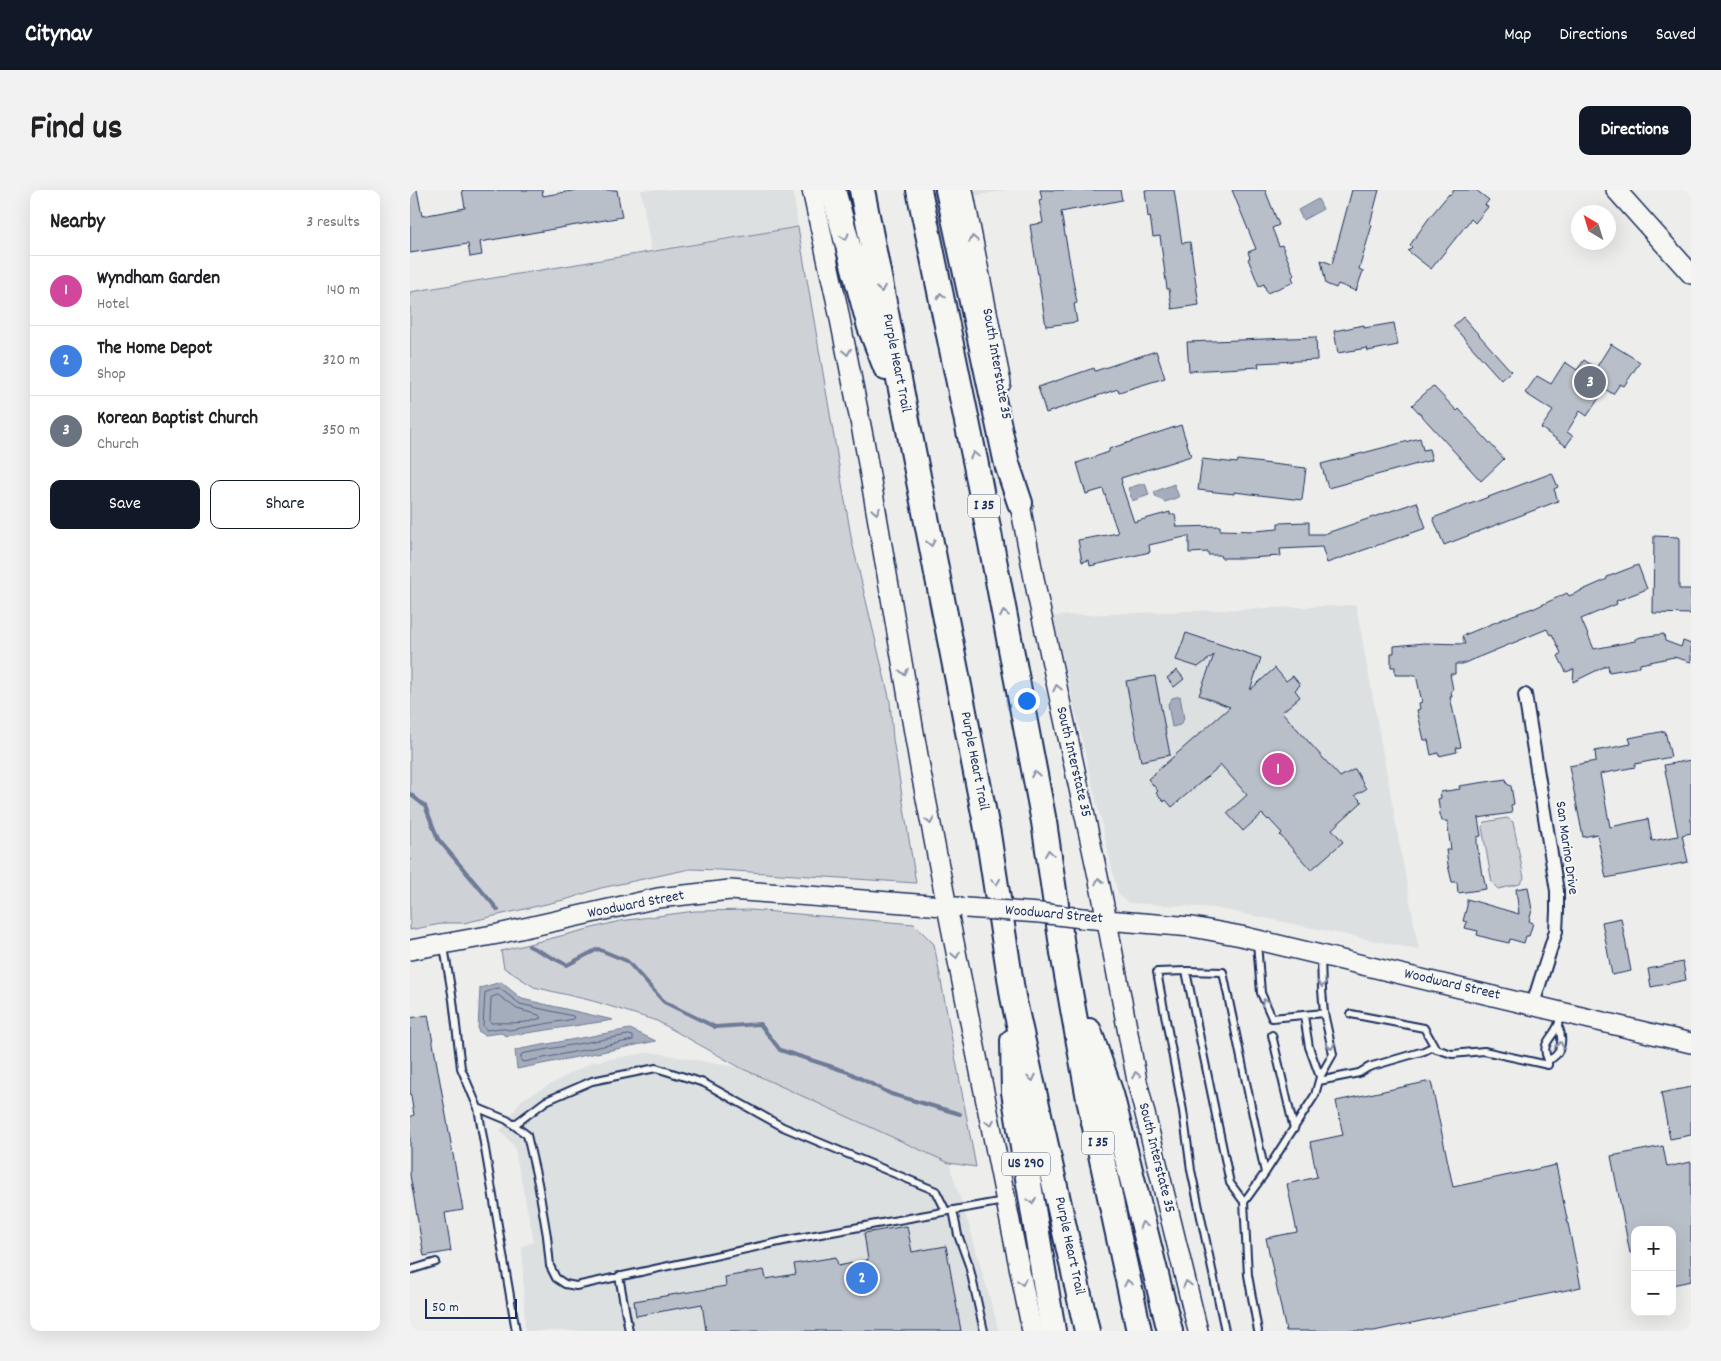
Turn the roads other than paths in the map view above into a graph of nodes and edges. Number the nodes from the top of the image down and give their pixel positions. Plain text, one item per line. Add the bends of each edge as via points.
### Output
1 (812, 190) edge
2 (833, 190) edge
3 (862, 190) edge
4 (919, 190) edge
5 (948, 190) edge
6 (963, 190) edge
7 (1616, 190) edge
8 (1691, 274) edge
9 (908, 427) junction
10 (1020, 503) junction
11 (1526, 695) dead end
12 (947, 907) junction
13 (1107, 920) junction
14 (1257, 940) junction
15 (443, 944) junction
16 (410, 950) edge
17 (1063, 954) junction
18 (1322, 955) junction
19 (1186, 971) junction
20 (1013, 997) junction
21 (1533, 1004) junction
22 (1324, 1013) junction
23 (1351, 1014) dead end
24 (1304, 1016) junction
25 (1560, 1019) junction
26 (1272, 1035) dead end
27 (1691, 1043) edge
28 (1434, 1046) junction
29 (1548, 1060) junction
30 (1319, 1079) junction
31 (478, 1108) junction
32 (514, 1126) junction
33 (1294, 1130) junction
34 (1265, 1173) junction
35 (1005, 1200) junction
36 (1244, 1202) junction
37 (950, 1211) junction
38 (436, 1262) dead end
39 (410, 1270) edge
40 (618, 1276) junction
41 (516, 1331) edge
42 (629, 1331) edge
43 (984, 1331) edge
44 (1032, 1331) edge
45 (1053, 1331) edge
46 (1087, 1331) edge
47 (1139, 1331) edge
48 (1170, 1331) edge
49 (1198, 1331) edge
50 (1225, 1331) edge
51 (1258, 1331) edge

1 -> 12 main road via 865,446
2 -> 9 highway via 870,327
3 -> 9 highway, Purple Heart Trail
17 -> 4 highway, I 35 via 1044,822 976,465
5 - 10 highway via 1007,464
10 -> 6 main road, South Interstate 35 via 996,354
7 - 8 main road
9 -> 20 highway, Purple Heart Trail via 988,834
13 -> 10 main road, South Interstate 35
11 - 21 street, San Marino Drive via 1558,911 1556,931
12 - 13 main road, Woodward Street, bridge
12 - 15 main road, Woodward Street via 730,890 658,898
12 -> 35 main road
13 - 14 main road, Woodward Street via 1192,927
49 -> 13 main road, South Interstate 35 via 1137,1080
14 - 18 main road, Woodward Street
24 -> 14 lane via 1272,1018 1261,993
15 - 16 main road, Woodward Street
15 - 31 lane via 461,1068
47 -> 17 highway, I 35 via 1089,1100
48 -> 17 highway via 1111,1094
18 - 21 main road, Woodward Street
18 -> 22 lane
19 - 34 lane via 1223,972
19 - 36 lane via 1230,1183
19 - 50 lane via 1157,972 1191,1170
20 -> 45 highway, US 290 via 1014,1092
20 -> 46 highway, Purple Heart Trail
21 - 25 main road, Woodward Street
22 - 24 lane
22 -> 30 lane via 1333,1054
23 - 28 lane via 1424,1028
24 - 30 lane
25 - 27 main road, Woodward Street
25 - 29 lane via 1544,1052
29 -> 25 lane via 1558,1054 1562,1040
26 - 33 lane
28 - 29 lane via 1452,1054 1484,1051 1548,1065
28 - 30 lane via 1359,1073
30 - 33 lane via 1315,1095
31 - 32 lane
31 - 41 lane
32 - 37 lane via 546,1101 592,1081 656,1068 704,1083 783,1127 936,1191
32 - 40 lane via 527,1135 550,1266 556,1278 576,1286
33 - 34 lane
34 - 36 lane
35 - 37 lane
35 -> 44 main road
36 - 51 lane via 1248,1275
37 - 40 lane via 793,1239
37 - 43 lane via 969,1265
38 - 39 lane
40 - 42 lane

